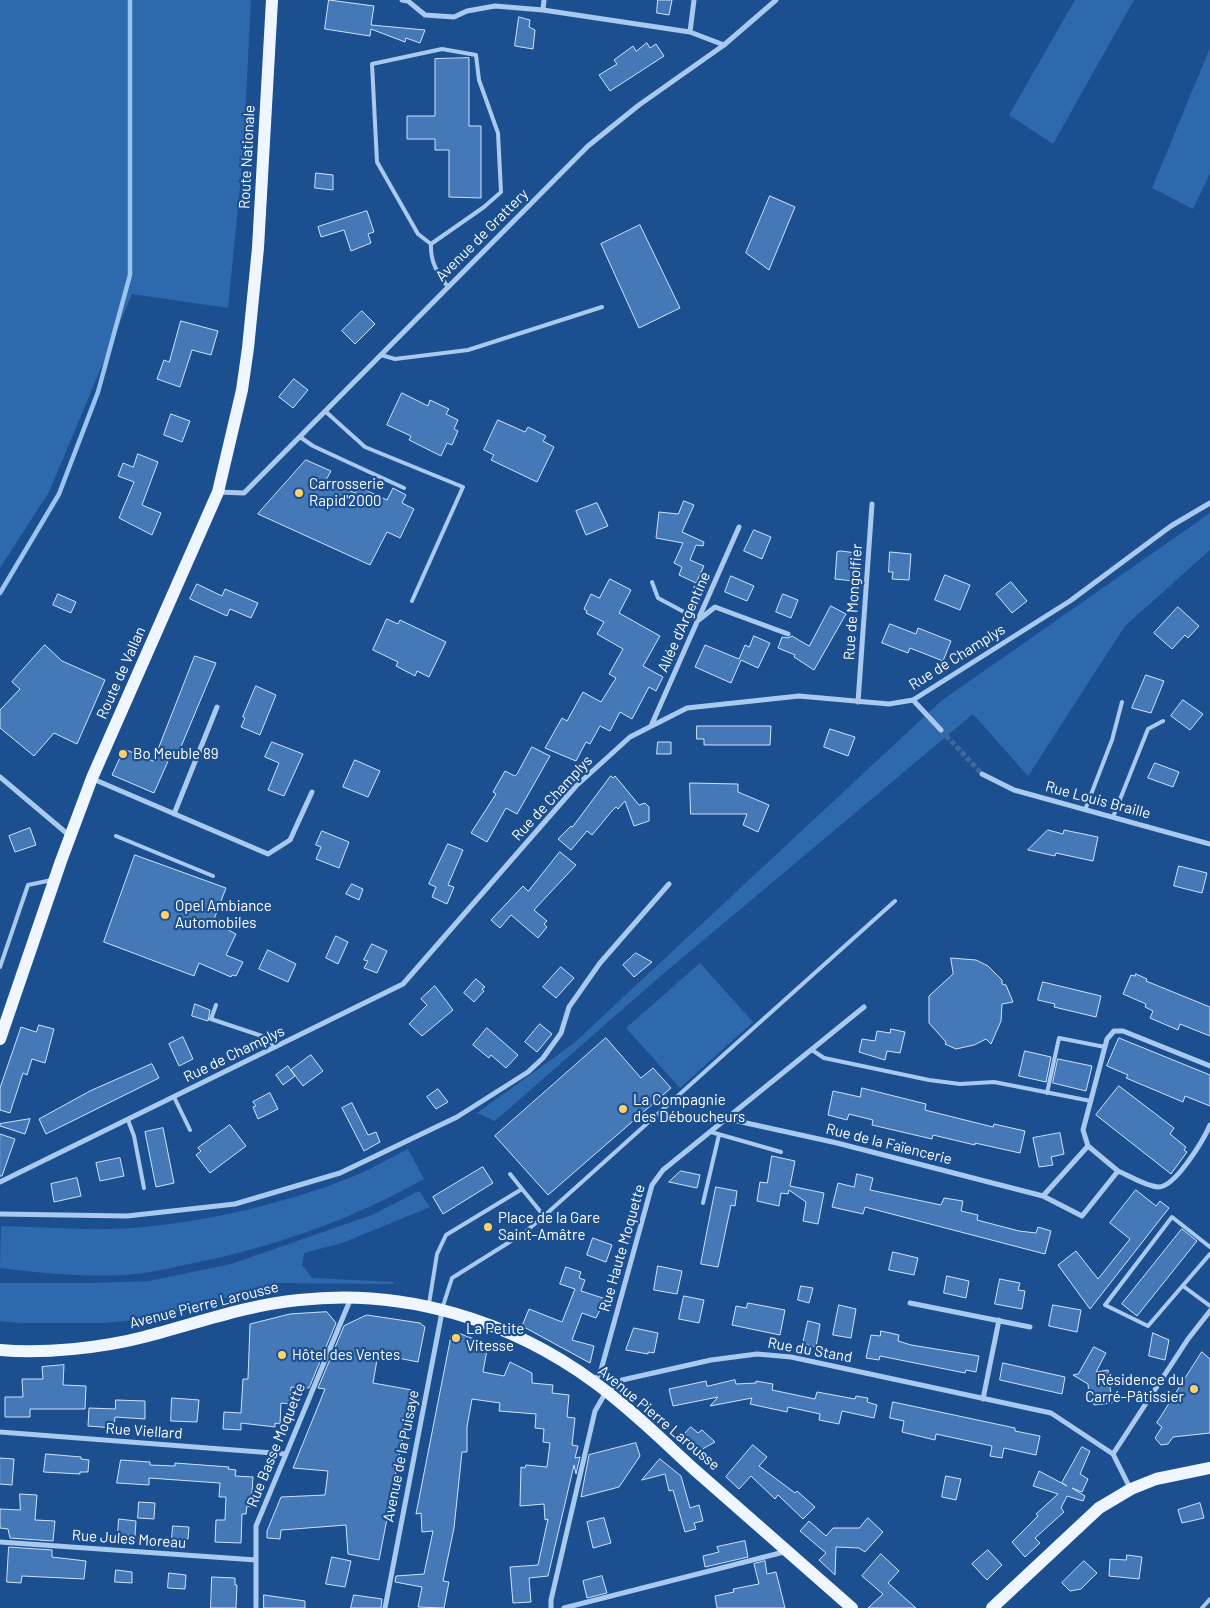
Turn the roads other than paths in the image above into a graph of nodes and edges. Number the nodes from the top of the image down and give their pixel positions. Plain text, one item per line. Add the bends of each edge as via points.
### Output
1 (272, 0) edge
2 (406, 0) edge
3 (544, 0) edge
4 (694, 0) edge
5 (776, 0) edge
6 (543, 10) junction
7 (690, 32) junction
8 (724, 45) junction
9 (431, 244) junction
10 (448, 287) junction
11 (602, 307) dead end
12 (251, 315) joint
13 (381, 354) junction
14 (326, 411) junction
15 (300, 437) junction
16 (404, 488) dead end
17 (218, 492) junction
18 (1210, 503) edge
19 (872, 504) dead end
20 (739, 527) dead end
21 (652, 582) dead end
22 (412, 601) dead end
23 (699, 620) junction
24 (788, 634) dead end
25 (913, 700) junction
26 (858, 702) junction
27 (1122, 702) dead end
28 (217, 707) dead end
29 (1163, 721) dead end
30 (651, 727) junction
31 (941, 730) tunnel mouth
32 (982, 774) tunnel mouth
33 (0, 777) edge
34 (92, 778) junction
35 (312, 792) dead end
36 (1085, 810) junction
37 (174, 814) junction
38 (1113, 817) junction
39 (70, 836) junction
40 (116, 836) dead end
41 (1210, 844) edge
42 (213, 876) dead end
43 (54, 880) junction
44 (669, 884) dead end
45 (895, 901) dead end
46 (0, 967) edge
47 (216, 1005) dead end
48 (864, 1007) dead end
49 (1, 1034) edge
50 (276, 1047) junction
51 (1105, 1047) junction
52 (812, 1050) junction
53 (1210, 1066) edge
54 (1047, 1093) junction
55 (174, 1097) junction
56 (1090, 1102) junction
57 (728, 1119) junction
58 (128, 1120) junction
59 (1210, 1125) edge
60 (190, 1130) dead end
61 (711, 1132) junction
62 (720, 1135) junction
63 (1088, 1146) junction
64 (780, 1152) dead end
65 (1118, 1171) junction
66 (510, 1174) dead end
67 (0, 1182) edge
68 (144, 1188) dead end
69 (522, 1189) junction
70 (1043, 1196) junction
71 (703, 1203) dead end
72 (0, 1214) edge
73 (544, 1216) junction
74 (1210, 1247) edge
75 (1210, 1254) edge
76 (1183, 1286) junction
77 (351, 1298) junction
78 (910, 1303) dead end
79 (429, 1306) junction
80 (1210, 1306) edge
81 (442, 1309) junction
82 (1210, 1311) edge
83 (999, 1320) junction
84 (1030, 1327) dead end
85 (0, 1350) edge
86 (595, 1382) junction
87 (606, 1392) junction
88 (983, 1399) junction
89 (0, 1432) edge
90 (286, 1454) junction
91 (1113, 1454) junction
92 (1210, 1468) edge
93 (1131, 1489) junction
94 (0, 1542) edge
95 (787, 1551) junction
96 (256, 1560) junction
97 (1210, 1599) edge
98 (256, 1608) edge
99 (385, 1608) edge
100 (551, 1608) edge
101 (564, 1608) edge
102 (852, 1608) edge
103 (992, 1608) edge
104 (1202, 1608) edge

1 - 12 main road, Route Nationale
2 - 6 street via 425,16 454,17 467,11 496,6
3 - 6 street
4 - 7 street
5 - 8 street, Avenue de Grattery
6 - 7 street
7 - 8 street
8 - 10 street, Avenue de Grattery via 639,105 588,146
9 - 9 lane via 501,192 498,133 479,80 476,55 442,49 372,64 377,162 418,234
9 - 10 lane via 430,255
10 - 13 street, Avenue de Grattery
11 - 13 lane via 468,350 395,359
12 - 17 main road, Route de Vallan via 242,390
13 - 14 street, Avenue de Grattery
14 - 15 street, Avenue de Grattery
14 - 22 lane via 365,447 463,487
15 - 16 lane via 312,446
15 - 17 street, Avenue de Grattery via 244,493
17 - 34 main road, Route de Vallan
18 - 25 street, Rue de Champlys via 1171,526 1070,601
19 - 26 street, Rue de Mongolfier
20 - 23 street, Allée d'Argentine
21 - 23 lane via 658,598
23 - 24 street via 715,607
23 - 30 street, Allée d'Argentine
25 - 26 street, Rue de Champlys via 888,704
25 - 31 street
26 - 30 street, Rue de Champlys via 799,696 687,708
27 - 36 lane via 1112,740
28 - 37 street
29 - 38 lane via 1148,729
30 - 50 street, Rue de Champlys via 630,737 576,786 403,984
32 - 36 street, Rue Louis Braille via 1014,790
33 - 39 street
34 - 37 street
34 - 39 main road, Route de Vallan
35 - 37 street via 290,840 268,854
36 - 38 street, Rue Louis Braille
38 - 41 street, Rue Louis Braille
39 - 43 main road, Route de Vallan
40 - 42 lane
43 - 46 lane via 28,885
43 - 49 main road, Route de Vallan
44 - 72 street via 600,963 570,1007 561,1033 543,1058 528,1072 458,1117 340,1173 235,1204 127,1216
45 - 73 lane
47 - 50 lane via 211,1018 262,1036
48 - 52 street, Rue Haute Moquette
50 - 55 street, Rue de Champlys
51 - 53 street via 1114,1031 1123,1031
51 - 54 lane via 1059,1038
51 - 56 street
52 - 54 lane via 824,1058 929,1080 960,1084 994,1082
52 - 57 street, Rue Haute Moquette
54 - 56 lane
55 - 58 street, Rue de Champlys
55 - 60 lane
56 - 63 street via 1083,1130
57 - 61 street, Rue Haute Moquette
57 - 70 street, Rue de la Faïencerie via 837,1143
58 - 67 street, Rue de Champlys
58 - 68 lane
59 - 65 street via 1206,1136 1168,1185 1159,1187
61 - 62 lane
61 - 86 street, Rue Haute Moquette via 664,1170 652,1185
62 - 64 lane
62 - 71 lane
63 - 65 street
63 - 70 street
65 - 70 street, Rue de la Faïencerie via 1082,1216
66 - 69 lane
69 - 73 lane
69 - 79 lane via 446,1235 437,1254
73 - 81 lane via 524,1233 452,1278
74 - 76 lane via 1172,1217 1105,1305 1148,1326
75 - 76 lane
76 - 80 lane
77 - 79 main road, Avenue Pierre Larousse
77 - 85 main road, Avenue Pierre Larousse via 274,1303 112,1344 48,1350
77 - 90 street, Rue Basse Moquette
78 - 83 street
79 - 81 main road, Avenue Pierre Larousse
81 - 86 main road, Avenue Pierre Larousse via 539,1346
81 - 99 street, Avenue de la Puisaye
82 - 91 street
83 - 84 street
83 - 88 street
86 - 87 main road, Avenue Pierre Larousse
87 - 88 street, Rue du Stand via 622,1380 711,1360 757,1354 791,1357
87 - 95 main road, Avenue Pierre Larousse
87 - 100 street via 596,1411
88 - 91 street, Rue du Stand via 1052,1413
89 - 90 street, Rue Viellard
90 - 96 street, Rue Basse Moquette via 256,1526
91 - 93 street
92 - 93 main road via 1156,1479
93 - 103 main road via 1099,1508
94 - 96 street, Rue Jules Moreau
95 - 101 street
95 - 102 main road, Avenue Pierre Larousse
96 - 98 street, Rue Basse Moquette
97 - 104 lane

